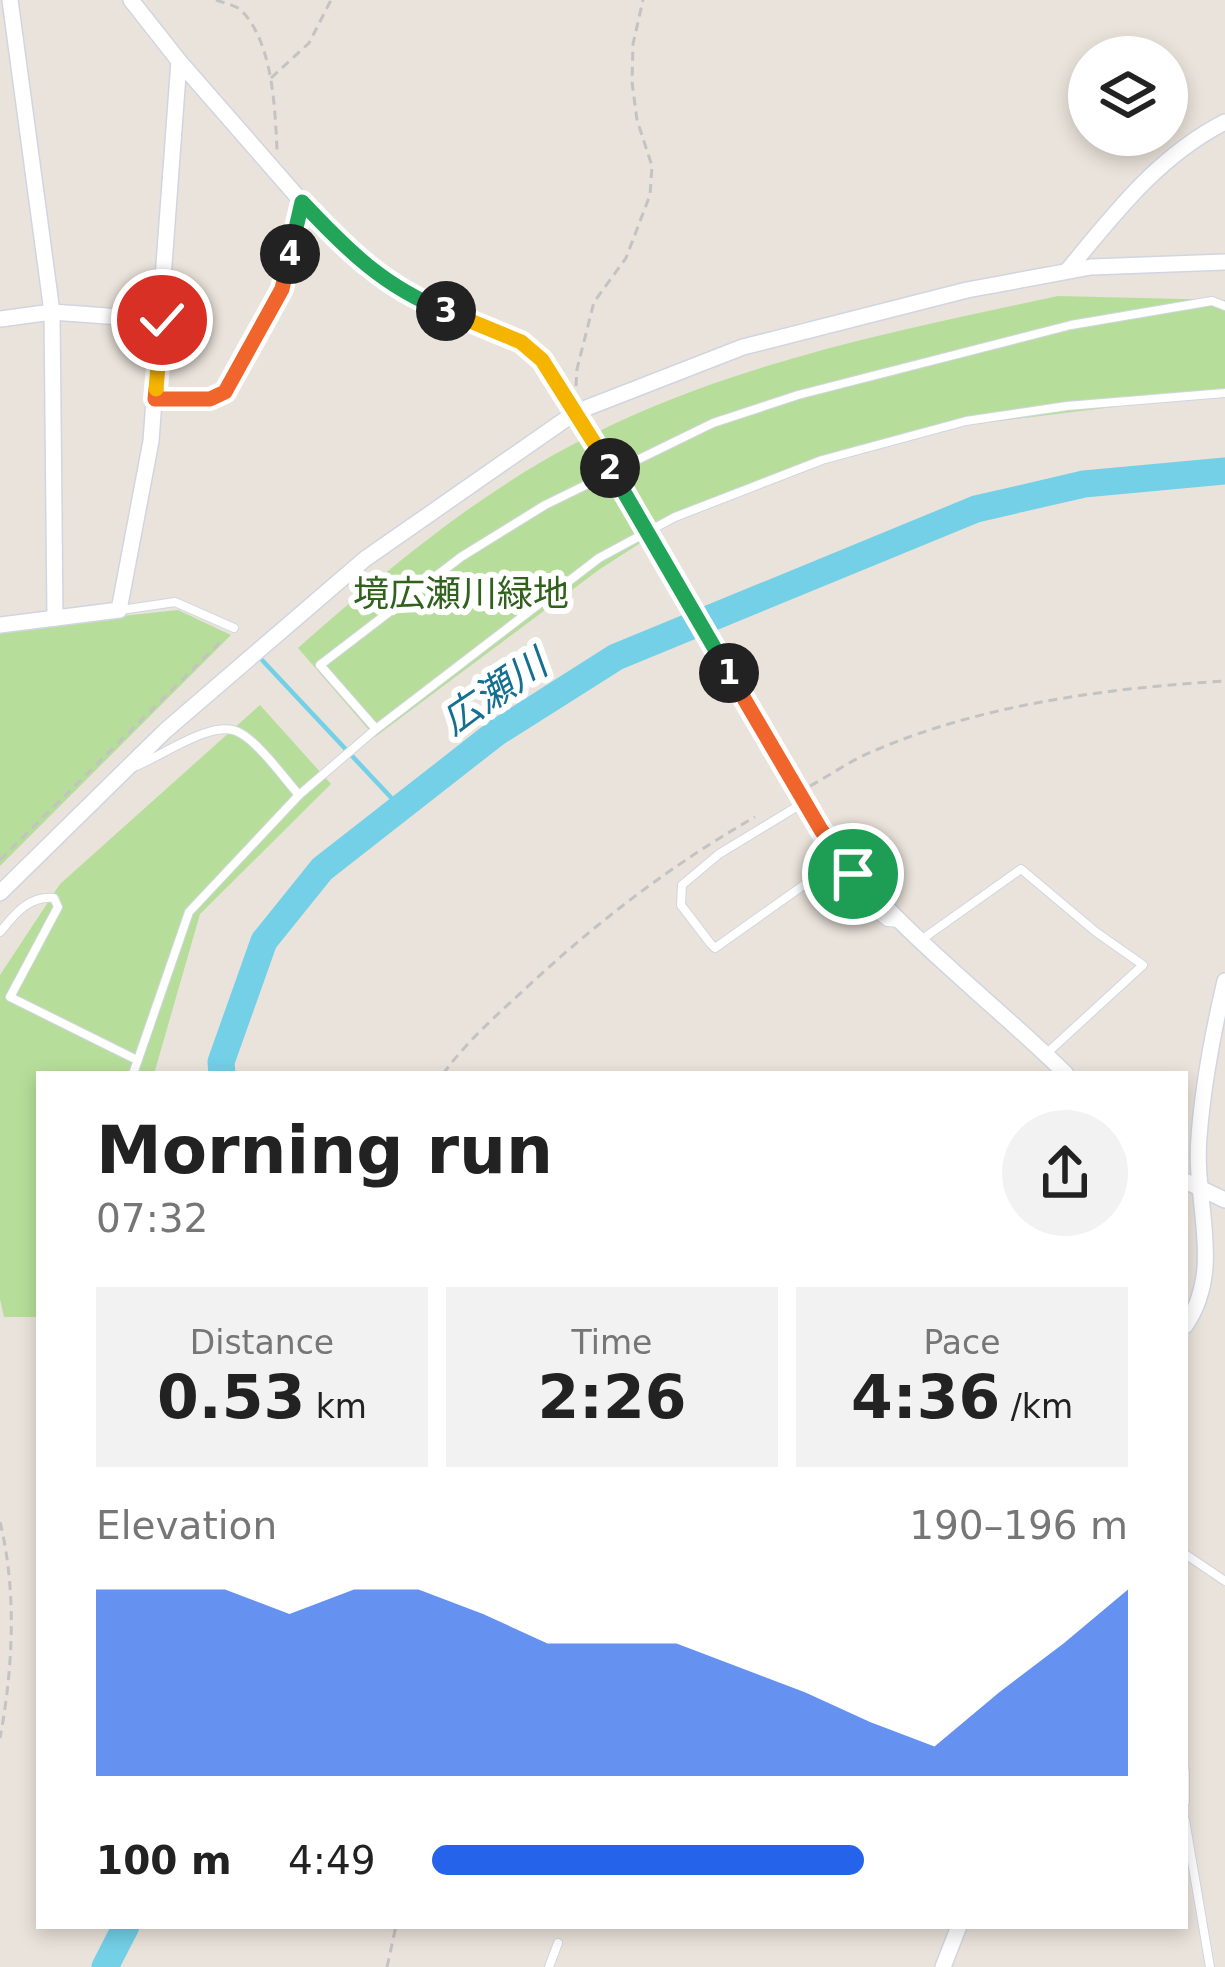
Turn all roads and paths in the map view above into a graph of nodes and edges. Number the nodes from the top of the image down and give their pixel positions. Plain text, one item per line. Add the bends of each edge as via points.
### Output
1 (10, 0) edge
2 (130, 0) edge
3 (216, 0) edge
4 (331, 0) edge
5 (643, 0) edge
6 (178, 62) junction
7 (270, 80) junction
8 (1225, 122) edge
9 (273, 170) junction
10 (302, 202) junction
11 (1225, 262) edge
12 (1066, 271) junction
13 (1225, 306) edge
14 (52, 313) junction
15 (0, 319) edge
16 (162, 320) junction
17 (1225, 393) edge
18 (155, 399) junction
19 (580, 417) junction
20 (119, 610) junction
21 (56, 618) junction
22 (0, 625) edge
23 (234, 628) joint
24 (1225, 681) edge
25 (376, 729) junction
26 (122, 771) junction
27 (802, 793) junction
28 (299, 795) junction
29 (759, 814) dead end
30 (0, 860) edge
31 (0, 893) edge
32 (899, 923) junction
33 (0, 932) edge
34 (920, 941) junction
35 (1225, 981) edge
36 (1046, 1054) junction
37 (135, 1059) junction
38 (133, 1071) edge
39 (446, 1071) edge
40 (1063, 1071) edge
41 (1192, 1184) edge
42 (1225, 1200) edge
43 (1188, 1321) edge
44 (0, 1522) edge
45 (1188, 1556) edge
46 (1225, 1582) edge
47 (0, 1738) edge
48 (1188, 1838) edge
49 (395, 1929) edge
50 (958, 1929) edge
51 (558, 1943) dead end
52 (387, 1967) edge
53 (549, 1967) edge
54 (943, 1967) edge
55 (1210, 1967) edge

1 - 14 street
2 - 6 street
3 - 7 path via 240,8
4 - 7 path via 309,43
5 - 19 path via 632,82 652,166 650,195 626,258 594,302 577,369
6 - 9 street
6 - 16 street
7 - 9 path
8 - 12 street via 1151,174
9 - 10 street
10 - 18 street via 282,289 225,392
10 - 19 street via 368,270 412,298 521,342
11 - 12 street
12 - 19 street via 743,346
13 - 25 lane via 1212,301 1071,325 798,395 713,423 566,495 461,557 320,665
14 - 15 street
14 - 16 street
14 - 21 street
16 - 18 street
17 - 25 lane via 966,421 822,460 675,517 599,557
18 - 20 street
19 - 26 street via 365,559
19 - 27 street, bridge
20 - 21 street
20 - 23 lane via 175,602
21 - 22 street
23 - 30 path
24 - 27 path via 1033,705 952,724 872,752
25 - 28 lane
26 - 28 lane via 223,728 240,733
26 - 31 street
27 - 32 street via 833,849
27 - 32 lane via 682,885 681,904 710,944 715,948 818,875
28 - 37 lane via 190,912
29 - 39 path via 598,925
32 - 34 street
33 - 37 lane via 23,905 54,898 58,908 10,997
34 - 36 street
34 - 36 lane via 1022,869 1143,964
35 - 41 street
36 - 40 street
37 - 38 lane
41 - 42 street
41 - 43 street via 1208,1268
44 - 47 path via 10,1616
45 - 46 lane
48 - 55 lane
49 - 52 path
50 - 54 street
51 - 53 lane

